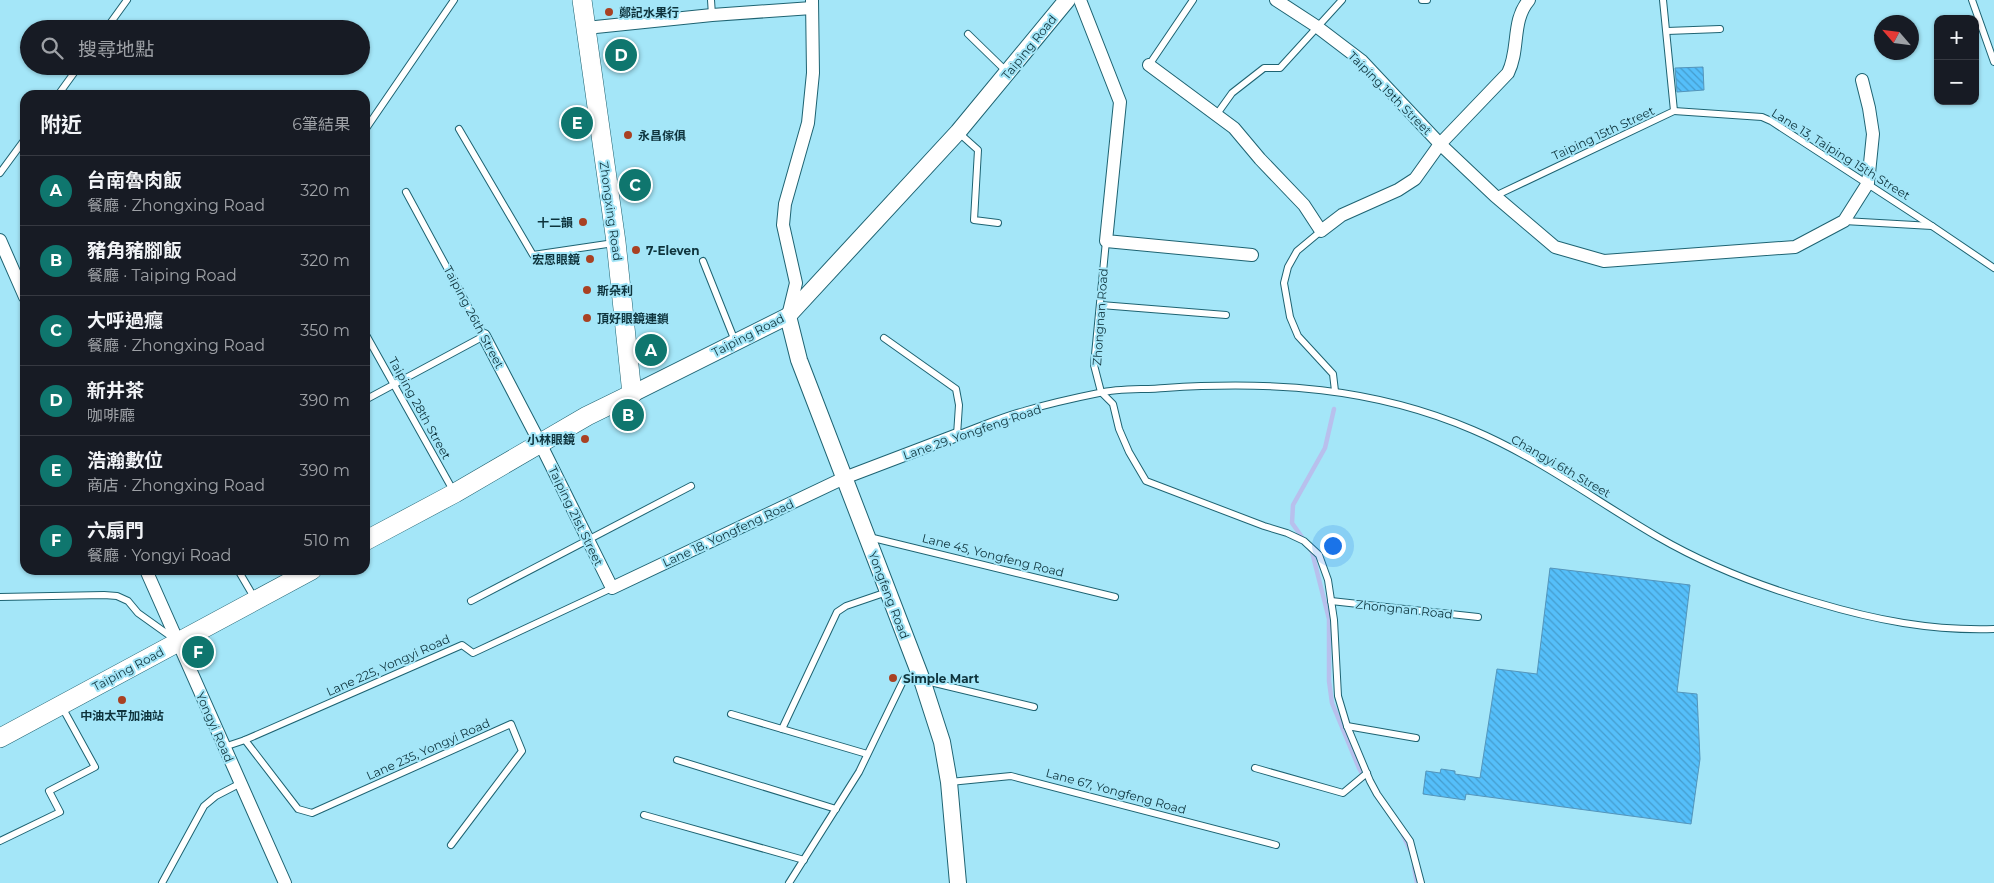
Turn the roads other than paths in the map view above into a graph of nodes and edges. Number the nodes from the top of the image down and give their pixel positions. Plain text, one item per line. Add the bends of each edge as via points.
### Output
1 (127, 0) edge
2 (454, 0) edge
3 (582, 0) edge
4 (711, 0) edge
5 (1067, 0) edge
6 (1080, 0) edge
7 (1193, 0) edge
8 (1276, 0) edge
9 (1342, 0) edge
10 (1529, 0) edge
11 (1663, 0) edge
12 (1972, 0) edge
13 (812, 4) edge
14 (712, 15) junction
15 (113, 20) edge
16 (1316, 26) junction
17 (586, 28) junction
18 (1720, 29) dead end
19 (1667, 31) junction
20 (968, 34) dead end
21 (1994, 62) edge
22 (1149, 65) joint
23 (1008, 73) junction
24 (72, 75) edge
25 (1862, 80) dead end
26 (62, 90) edge
27 (1674, 111) junction
28 (1217, 114) junction
29 (370, 123) edge
30 (459, 129) dead end
31 (958, 132) junction
32 (1440, 144) junction
33 (20, 146) edge
34 (0, 173) edge
35 (1868, 183) junction
36 (406, 192) dead end
37 (1495, 196) junction
38 (1844, 221) junction
39 (998, 223) dead end
40 (1932, 226) junction
41 (1321, 231) junction
42 (0, 240) edge
43 (1106, 241) junction
44 (616, 242) junction
45 (1252, 255) dead end
46 (703, 261) dead end
47 (1994, 268) edge
48 (20, 286) edge
49 (1101, 305) junction
50 (788, 316) junction
51 (1226, 316) dead end
52 (484, 336) junction
53 (884, 338) dead end
54 (735, 341) junction
55 (370, 342) edge
56 (394, 385) junction
57 (1335, 391) junction
58 (1101, 392) junction
59 (632, 394) junction
60 (370, 397) edge
61 (957, 435) junction
62 (540, 443) junction
63 (844, 478) junction
64 (691, 486) dead end
65 (455, 493) junction
66 (866, 536) junction
67 (370, 538) edge
68 (587, 540) junction
69 (148, 575) edge
70 (241, 575) edge
71 (302, 575) edge
72 (612, 588) junction
73 (888, 592) junction
74 (0, 597) edge
75 (1115, 597) dead end
76 (255, 600) junction
77 (471, 601) dead end
78 (1331, 601) junction
79 (1478, 617) dead end
80 (1994, 630) edge
81 (178, 642) junction
82 (922, 680) junction
83 (60, 705) junction
84 (1034, 707) dead end
85 (731, 714) dead end
86 (1348, 726) junction
87 (782, 729) junction
88 (0, 738) edge
89 (1416, 738) dead end
90 (245, 740) junction
91 (224, 747) junction
92 (867, 754) junction
93 (677, 760) dead end
94 (1255, 768) dead end
95 (1367, 773) junction
96 (949, 782) junction
97 (240, 783) junction
98 (836, 809) junction
99 (644, 815) dead end
100 (0, 841) edge
101 (451, 845) dead end
102 (1276, 845) dead end
103 (804, 860) junction
104 (162, 883) edge
105 (285, 883) edge
106 (789, 883) edge
107 (958, 883) edge
108 (1421, 883) edge

1 - 15 lane
2 - 29 lane
3 - 17 main road, Zhongxing Road
4 - 14 lane
5 - 23 street, Taiping Road
6 - 43 street, Zhongnan Road via 1120,102
7 - 22 lane
8 - 16 street, Taiping 19th Street
9 - 16 lane
10 - 32 street via 1519,16 1514,62 1508,73
11 - 19 lane, Taiping 15th Street
12 - 21 lane
13 - 14 street
13 - 50 street via 813,63 808,123 785,204 783,225 796,283
14 - 17 street
16 - 28 lane via 1280,68 1264,68 1232,93
16 - 32 street, Taiping 19th Street via 1362,61
17 - 44 main road, Zhongxing Road
18 - 19 lane
19 - 27 lane, Taiping 15th Street
20 - 23 lane
22 - 28 street
23 - 31 street, Taiping Road
24 - 26 lane
25 - 35 street via 1872,134
27 - 35 lane, Lane 13, Taiping 15th Street via 1771,120
27 - 37 lane, Taiping 15th Street
28 - 41 street via 1243,137 1304,206
30 - 44 lane via 533,256
31 - 39 lane via 978,150 974,220
31 - 50 street, Taiping Road
32 - 37 street, Taiping 19th Street
32 - 41 street via 1416,179 1342,215
33 - 34 lane
35 - 38 street
35 - 40 lane, Lane 13, Taiping 15th Street
36 - 52 lane, Taiping 26th Street
37 - 38 street, Taiping 19th Street via 1555,246 1604,261 1796,247
38 - 40 lane
40 - 47 lane, Lane 13, Taiping 15th Street
41 - 57 lane via 1297,251 1284,283 1290,317 1298,336 1333,374
42 - 48 street
43 - 45 street
43 - 49 lane, Zhongnan Road
44 - 59 main road, Zhongxing Road
46 - 54 lane
49 - 51 lane
49 - 58 lane, Zhongnan Road via 1094,364
50 - 54 street, Taiping Road
50 - 63 street, Yongfeng Road via 799,360
52 - 56 lane
52 - 62 street, Taiping 26th Street
53 - 61 lane via 956,389
54 - 59 street, Taiping Road
55 - 56 lane, Taiping 28th Street
56 - 60 lane
56 - 65 lane, Taiping 28th Street
57 - 58 lane, Changyi 6th Street via 1276,385 1231,385
57 - 80 lane, Changyi 6th Street via 1409,408 1474,430 1564,477 1660,538 1740,578 1874,619
58 - 61 lane, Lane 29, Yongfeng Road via 1024,411
58 - 78 lane, Zhongnan Road via 1113,404 1119,429 1146,481 1304,541 1319,555
59 - 62 main road, Taiping Road
61 - 63 street, Lane 29, Yongfeng Road
62 - 65 main road, Taiping Road
62 - 68 street, Taiping 21st Street
63 - 66 street, Yongfeng Road
63 - 72 street, Lane 18, Yongfeng Road
64 - 68 lane
65 - 67 main road, Taiping Road
66 - 73 street, Yongfeng Road
66 - 75 lane, Lane 45, Yongfeng Road
68 - 72 street, Taiping 21st Street
68 - 77 lane
69 - 81 street, Yongyi Road
70 - 76 lane
71 - 76 main road, Taiping Road
72 - 90 lane, Lane 225, Yongyi Road via 473,653 462,645
73 - 82 street, Yongfeng Road
73 - 87 lane via 837,612
74 - 81 lane via 117,596 128,601 138,613
76 - 81 main road, Taiping Road
78 - 79 lane, Zhongnan Road
78 - 86 lane, Zhongnan Road via 1338,696
81 - 83 main road, Taiping Road
81 - 91 street, Yongyi Road
82 - 84 lane
82 - 92 lane via 904,679
82 - 96 street, Yongfeng Road via 942,742
83 - 88 main road, Taiping Road
83 - 100 lane via 95,767 50,791 60,812
85 - 87 lane
86 - 89 lane
86 - 95 lane, Zhongnan Road
87 - 92 lane
90 - 91 lane, Lane 225, Yongyi Road
90 - 101 lane, Lane 235, Yongyi Road via 298,809 312,813 511,724 522,751
91 - 97 street, Yongyi Road
92 - 98 lane
93 - 98 lane
94 - 95 lane via 1343,793
95 - 108 lane, Zhongnan Road via 1377,794 1410,841
96 - 102 lane, Lane 67, Yongfeng Road via 1011,776
96 - 107 street, Yongfeng Road
97 - 104 lane via 204,806
97 - 105 street, Yongyi Road
98 - 103 lane
99 - 103 lane
103 - 106 lane

